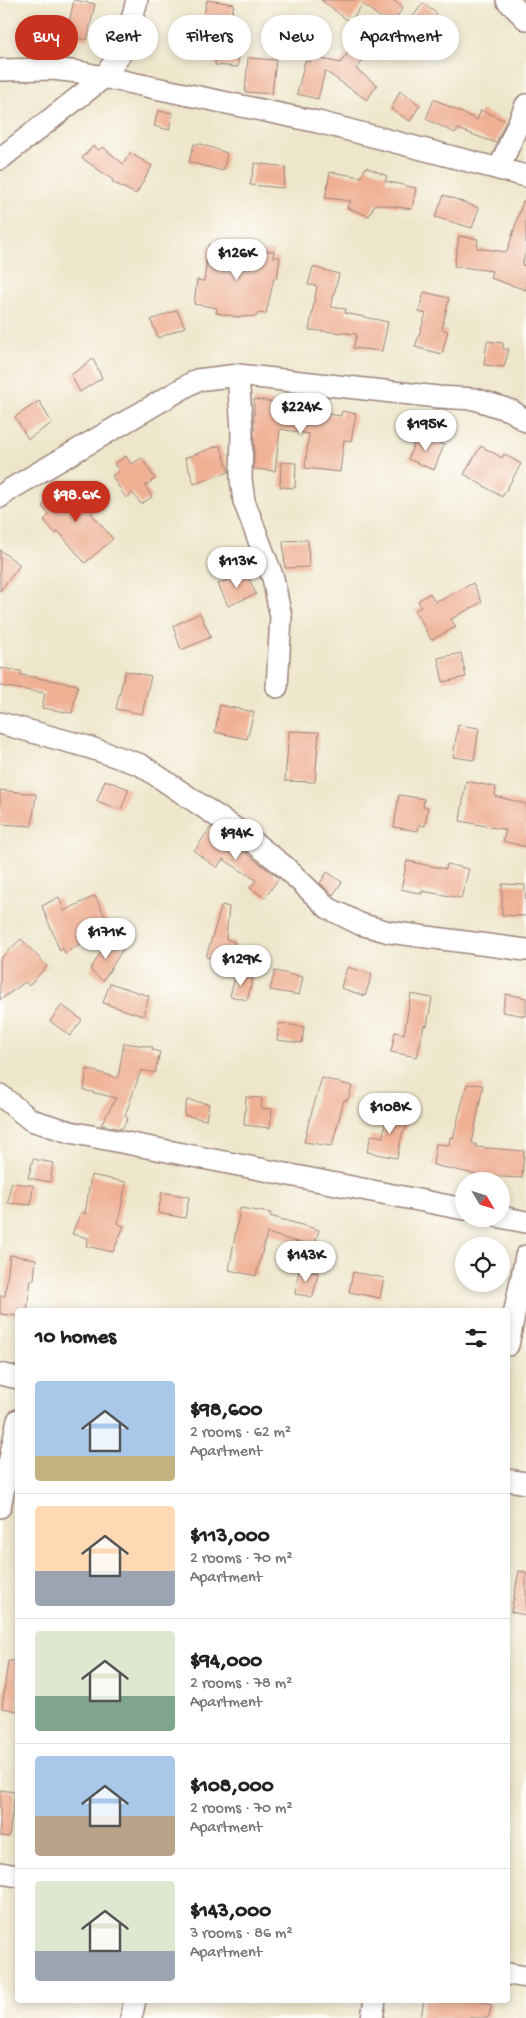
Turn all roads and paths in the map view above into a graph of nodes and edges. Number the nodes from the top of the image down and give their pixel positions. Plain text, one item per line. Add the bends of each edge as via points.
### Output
1 (137, 0) edge
2 (507, 0) edge
3 (526, 20) edge
4 (0, 70) edge
5 (103, 78) junction
6 (526, 105) edge
7 (0, 159) edge
8 (500, 169) junction
9 (526, 176) edge
10 (238, 375) junction
11 (526, 420) edge
12 (0, 497) edge
13 (277, 688) dead end
14 (0, 723) edge
15 (526, 950) edge
16 (0, 1095) edge
17 (455, 1207) edge
18 (510, 1219) edge
19 (526, 1222) edge
20 (526, 1256) edge
21 (510, 1335) edge
22 (0, 1374) edge
23 (15, 1377) edge
24 (15, 1434) edge
25 (510, 1480) edge
26 (526, 1483) edge
27 (0, 1507) edge
28 (0, 1873) edge
29 (15, 1876) edge
30 (510, 1974) edge
31 (526, 1977) edge
32 (134, 2003) edge
33 (375, 2003) edge
34 (131, 2018) edge
35 (372, 2018) edge

1 - 5 street via 124,49
2 - 3 street
4 - 5 street via 52,69
5 - 7 street
5 - 8 street via 318,122
6 - 8 street
8 - 9 street
10 - 11 street via 475,399
10 - 12 street via 197,380
10 - 13 street via 244,500 273,578 281,617
14 - 15 street via 141,765 239,831 284,866 328,908 360,924 389,932
16 - 17 street via 31,1120 70,1132
18 - 19 street
20 - 21 street
22 - 23 street
24 - 27 street
25 - 26 street
28 - 29 street
30 - 31 street
32 - 34 street
33 - 35 street

